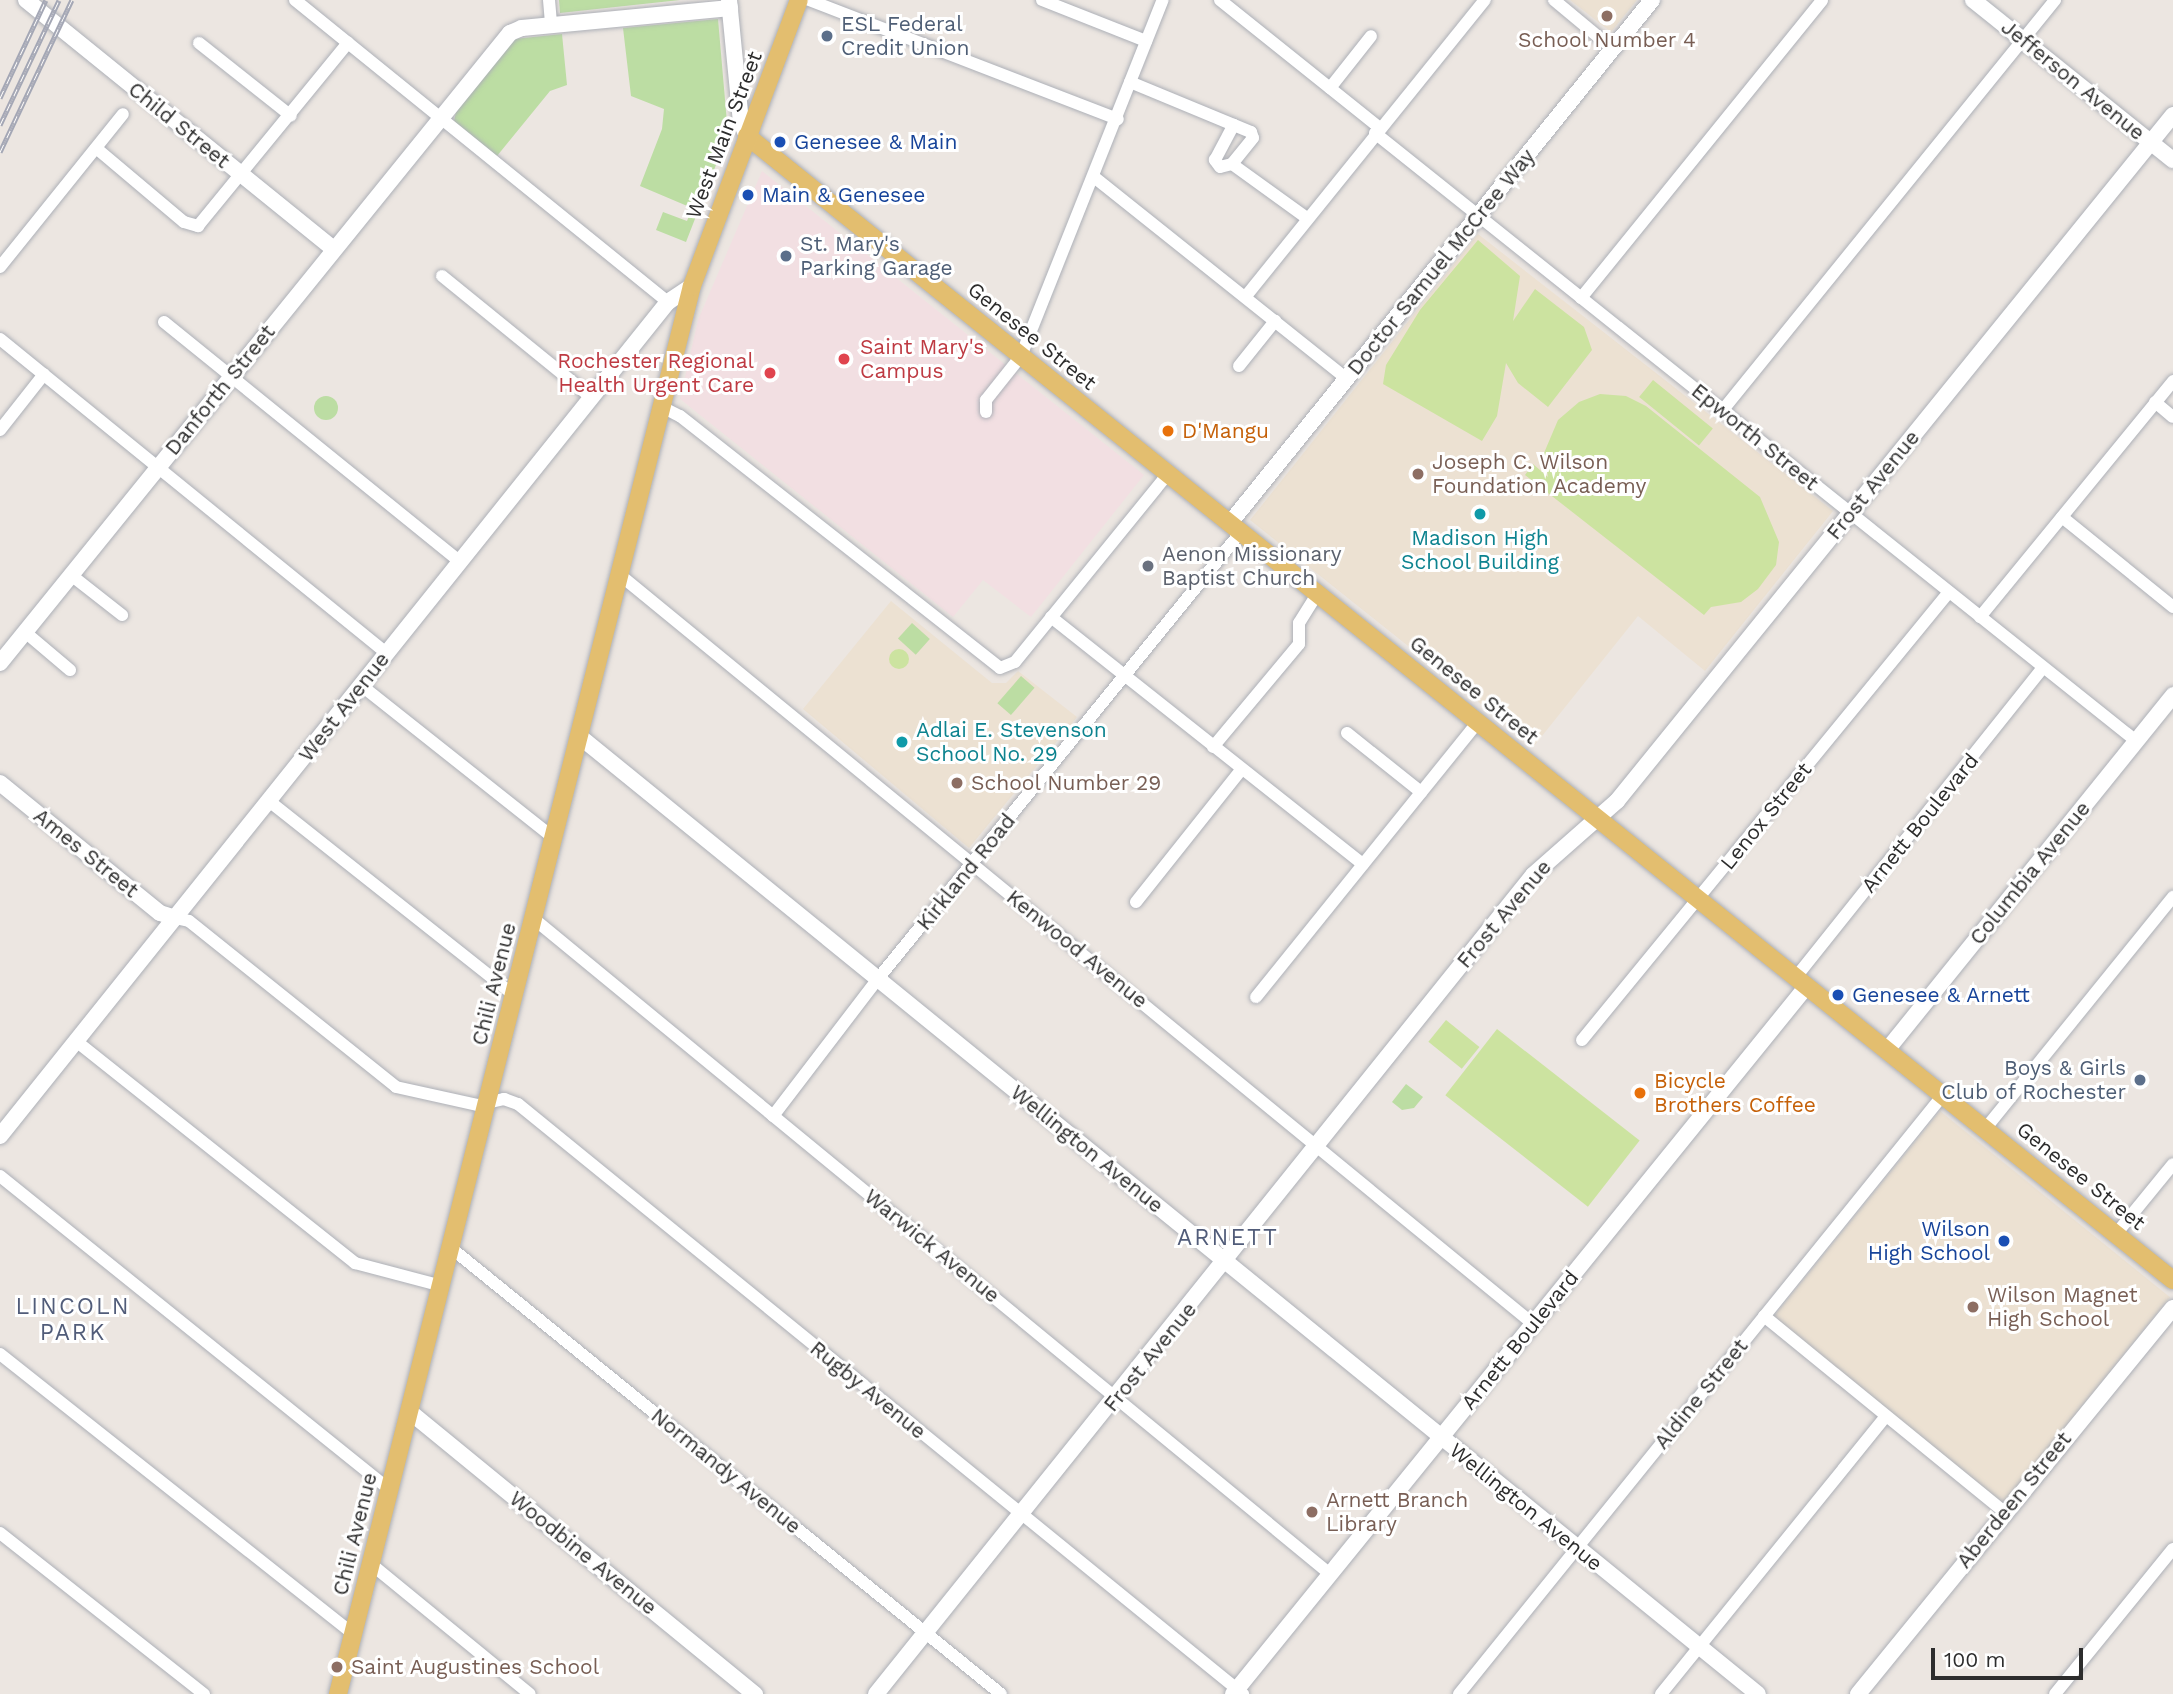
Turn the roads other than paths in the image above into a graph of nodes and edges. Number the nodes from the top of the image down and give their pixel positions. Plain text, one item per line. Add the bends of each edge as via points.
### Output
1 (26, 0) edge
2 (295, 0) edge
3 (549, 0) edge
4 (799, 0) edge
5 (809, 0) edge
6 (1042, 0) edge
7 (1163, 0) edge
8 (1220, 0) edge
9 (1485, 0) edge
10 (1553, 0) edge
11 (1653, 0) edge
12 (1822, 0) edge
13 (1973, 0) edge
14 (2055, 0) edge
15 (730, 4) edge
16 (551, 25) junction
17 (1371, 36) dead end
18 (2023, 40) junction
19 (1146, 41) junction
20 (200, 43) dead end
21 (348, 43) junction
22 (1613, 49) junction
23 (1130, 82) junction
24 (1330, 88) junction
25 (123, 114) dead end
26 (2173, 115) edge
27 (291, 116) junction
28 (439, 117) junction
29 (1118, 119) junction
30 (1234, 125) junction
31 (1378, 130) junction
32 (747, 136) junction
33 (2151, 142) junction
34 (96, 148) junction
35 (2173, 160) edge
36 (1232, 164) junction
37 (241, 175) junction
38 (1094, 177) junction
39 (1478, 216) junction
40 (1307, 218) junction
41 (333, 249) junction
42 (0, 267) edge
43 (442, 276) dead end
44 (692, 286) junction
45 (1246, 296) junction
46 (1581, 298) junction
47 (668, 302) junction
48 (1275, 320) junction
49 (164, 322) dead end
50 (0, 339) edge
51 (1021, 356) junction
52 (1239, 366) dead end
53 (44, 374) junction
54 (231, 376) junction
55 (1347, 379) junction
56 (2173, 381) edge
57 (592, 398) junction
58 (2155, 402) junction
59 (662, 407) junction
60 (1722, 411) junction
61 (986, 412) dead end
62 (2173, 417) edge
63 (0, 430) edge
64 (158, 467) junction
65 (1168, 474) junction
66 (1850, 513) junction
67 (2062, 517) junction
68 (1236, 528) junction
69 (460, 562) junction
70 (71, 575) junction
71 (620, 575) junction
72 (1949, 593) junction
73 (1317, 594) junction
74 (2173, 607) edge
75 (122, 615) dead end
76 (1051, 617) junction
77 (1980, 617) junction
78 (25, 632) junction
79 (387, 653) junction
80 (0, 663) edge
81 (2043, 668) junction
82 (70, 670) dead end
83 (1125, 676) junction
84 (362, 686) junction
85 (2173, 695) edge
86 (1478, 722) junction
87 (1347, 733) dead end
88 (579, 736) junction
89 (2136, 741) junction
90 (1213, 747) junction
91 (1241, 770) junction
92 (0, 783) edge
93 (1421, 792) junction
94 (269, 802) junction
95 (1598, 819) junction
96 (554, 838) junction
97 (1363, 864) junction
98 (973, 866) junction
99 (2173, 897) edge
100 (1698, 899) junction
101 (1136, 902) dead end
102 (175, 918) junction
103 (534, 919) junction
104 (877, 980) junction
105 (1802, 982) junction
106 (514, 995) junction
107 (1256, 998) dead end
108 (1582, 1040) dead end
109 (76, 1041) junction
110 (1887, 1050) junction
111 (1943, 1095) junction
112 (487, 1101) junction
113 (773, 1116) junction
114 (1985, 1129) junction
115 (0, 1136) edge
116 (1317, 1146) junction
117 (2173, 1164) edge
118 (0, 1176) edge
119 (2116, 1234) junction
120 (451, 1248) junction
121 (1227, 1262) junction
122 (2173, 1280) edge
123 (442, 1286) junction
124 (2173, 1308) edge
125 (1764, 1316) junction
126 (1533, 1324) junction
127 (0, 1354) edge
128 (1117, 1397) junction
129 (410, 1412) junction
130 (1885, 1418) junction
131 (1441, 1438) junction
132 (390, 1490) junction
133 (2004, 1512) junction
134 (1020, 1515) junction
135 (0, 1533) edge
136 (1577, 1548) junction
137 (2173, 1549) edge
138 (371, 1564) junction
139 (1330, 1574) junction
140 (926, 1632) junction
141 (353, 1634) junction
142 (1699, 1646) junction
143 (1237, 1692) edge
144 (204, 1694) edge
145 (338, 1694) edge
146 (530, 1694) edge
147 (755, 1694) edge
148 (876, 1694) edge
149 (1001, 1694) edge
150 (1459, 1694) edge
151 (1661, 1694) edge
152 (1758, 1694) edge
153 (1857, 1694) edge
154 (2055, 1694) edge

1 - 37 street, Child Street
2 - 21 street
3 - 16 street
4 - 32 main road, West Main Street
5 - 29 street
6 - 19 street
7 - 19 street
8 - 24 street, Epworth Street
9 - 31 street
10 - 22 street
11 - 22 street, Doctor Samuel McCree Way
12 - 46 street
13 - 18 street, Jefferson Avenue
14 - 18 street
15 - 16 street, Danforth Street
15 - 32 street via 741,122
16 - 28 street, Danforth Street via 510,33
17 - 24 street
18 - 33 street, Jefferson Avenue
18 - 60 street
19 - 23 street
20 - 27 street
21 - 27 street
21 - 28 street
22 - 39 street, Doctor Samuel McCree Way
23 - 29 street
23 - 30 street
24 - 31 street, Epworth Street
25 - 34 street
26 - 33 street, Frost Avenue
27 - 37 street
28 - 41 street, Danforth Street
28 - 47 street
29 - 38 street
30 - 36 street via 1253,135
30 - 36 street via 1215,160 1220,167
31 - 39 street, Epworth Street
31 - 40 street
32 - 44 main road, West Main Street
32 - 51 main road, Genesee Street
33 - 35 street, Jefferson Avenue
33 - 66 street, Frost Avenue
34 - 37 street via 195,227
34 - 42 street
36 - 40 street
37 - 41 street, Child Street
38 - 45 street
38 - 51 street
39 - 46 street, Epworth Street
39 - 55 street, Doctor Samuel McCree Way
40 - 45 street
41 - 54 street, Danforth Street
43 - 57 street
44 - 47 street, West Avenue
44 - 59 main road, Chili Avenue
45 - 48 street
46 - 60 street, Epworth Street
47 - 57 street, West Avenue
48 - 52 street
48 - 55 street
49 - 54 street
50 - 53 street
51 - 61 street via 986,400
51 - 65 main road, Genesee Street
53 - 63 street
53 - 64 street
54 - 64 street, Danforth Street
54 - 69 street
55 - 68 street, Doctor Samuel McCree Way
56 - 58 street
57 - 69 street, West Avenue
58 - 62 street
58 - 67 street
59 - 71 main road, Chili Avenue
59 - 76 street via 680,416 993,665 1004,668
60 - 66 street, Epworth Street
64 - 70 street, Danforth Street
64 - 79 street
65 - 68 main road, Genesee Street
65 - 76 street
66 - 72 street, Epworth Street
66 - 95 street, Frost Avenue
67 - 74 street
67 - 77 street
68 - 73 main road, Genesee Street
68 - 83 street, Kirkland Road
69 - 79 street, West Avenue
70 - 75 street
70 - 78 street, Danforth Street
71 - 88 main road, Chili Avenue
71 - 98 street, Kenwood Avenue
72 - 77 street, Epworth Street
72 - 100 street, Lenox Street
73 - 86 main road, Genesee Street
73 - 90 street via 1299,623 1299,644
76 - 83 street
77 - 81 street, Epworth Street
78 - 80 street, Danforth Street
78 - 82 street
79 - 84 street, West Avenue
81 - 89 street, Epworth Street
81 - 105 street, Arnett Boulevard
83 - 90 street
83 - 98 street, Kirkland Road
84 - 94 street, West Avenue
84 - 96 street
85 - 89 street, Columbia Avenue
86 - 93 street
86 - 95 main road, Genesee Street
87 - 93 street
88 - 96 main road, Chili Avenue
88 - 104 street, Wellington Avenue
89 - 110 street, Columbia Avenue
90 - 91 street
91 - 97 street
91 - 101 street
92 - 102 street, Ames Street via 160,913
93 - 97 street
94 - 102 street, West Avenue
94 - 106 street
95 - 100 main road, Genesee Street
95 - 116 street, Frost Avenue via 1533,874
96 - 103 main road, Chili Avenue
97 - 107 street
98 - 104 street, Kirkland Road
98 - 116 street, Kenwood Avenue
99 - 114 street
100 - 105 main road, Genesee Street
100 - 108 street, Lenox Street
102 - 109 street, West Avenue
102 - 112 street, Rugby Avenue via 189,921 396,1087 478,1105
103 - 106 main road, Chili Avenue
103 - 113 street, Warwick Avenue
104 - 113 street, Kirkland Road
104 - 121 street, Wellington Avenue
105 - 110 main road, Genesee Street
105 - 126 street, Arnett Boulevard
106 - 112 main road, Chili Avenue
109 - 115 street, West Avenue
109 - 123 street via 355,1263
110 - 111 main road, Genesee Street
111 - 114 main road, Genesee Street
111 - 125 street, Aldine Street
112 - 120 main road, Chili Avenue
112 - 134 street, Rugby Avenue via 519,1104
113 - 128 street, Warwick Avenue
114 - 119 main road, Genesee Street
116 - 121 street, Frost Avenue
116 - 126 street, Kenwood Avenue
117 - 119 street
118 - 132 street
119 - 122 main road, Genesee Street
120 - 123 main road, Chili Avenue
120 - 140 street, Normandy Avenue
121 - 128 street, Frost Avenue
121 - 131 street, Wellington Avenue
123 - 129 main road, Chili Avenue
124 - 133 street, Aberdeen Street
125 - 130 street
125 - 136 street, Aldine Street
126 - 131 street, Arnett Boulevard
127 - 141 street
128 - 134 street, Frost Avenue
128 - 139 street, Warwick Avenue
129 - 132 main road, Chili Avenue
129 - 147 street, Woodbine Avenue
130 - 133 street
130 - 142 street
131 - 136 street, Wellington Avenue
131 - 139 street, Arnett Boulevard
132 - 138 main road, Chili Avenue
133 - 153 street, Aberdeen Street
134 - 140 street, Frost Avenue
134 - 143 street, Rugby Avenue
135 - 144 street
136 - 142 street, Wellington Avenue
136 - 150 street, Aldine Street
137 - 154 street
138 - 141 main road, Chili Avenue
138 - 146 street
139 - 143 street, Arnett Boulevard
140 - 148 street, Frost Avenue
140 - 149 street, Normandy Avenue
141 - 145 main road, Chili Avenue
142 - 151 street
142 - 152 street, Wellington Avenue

